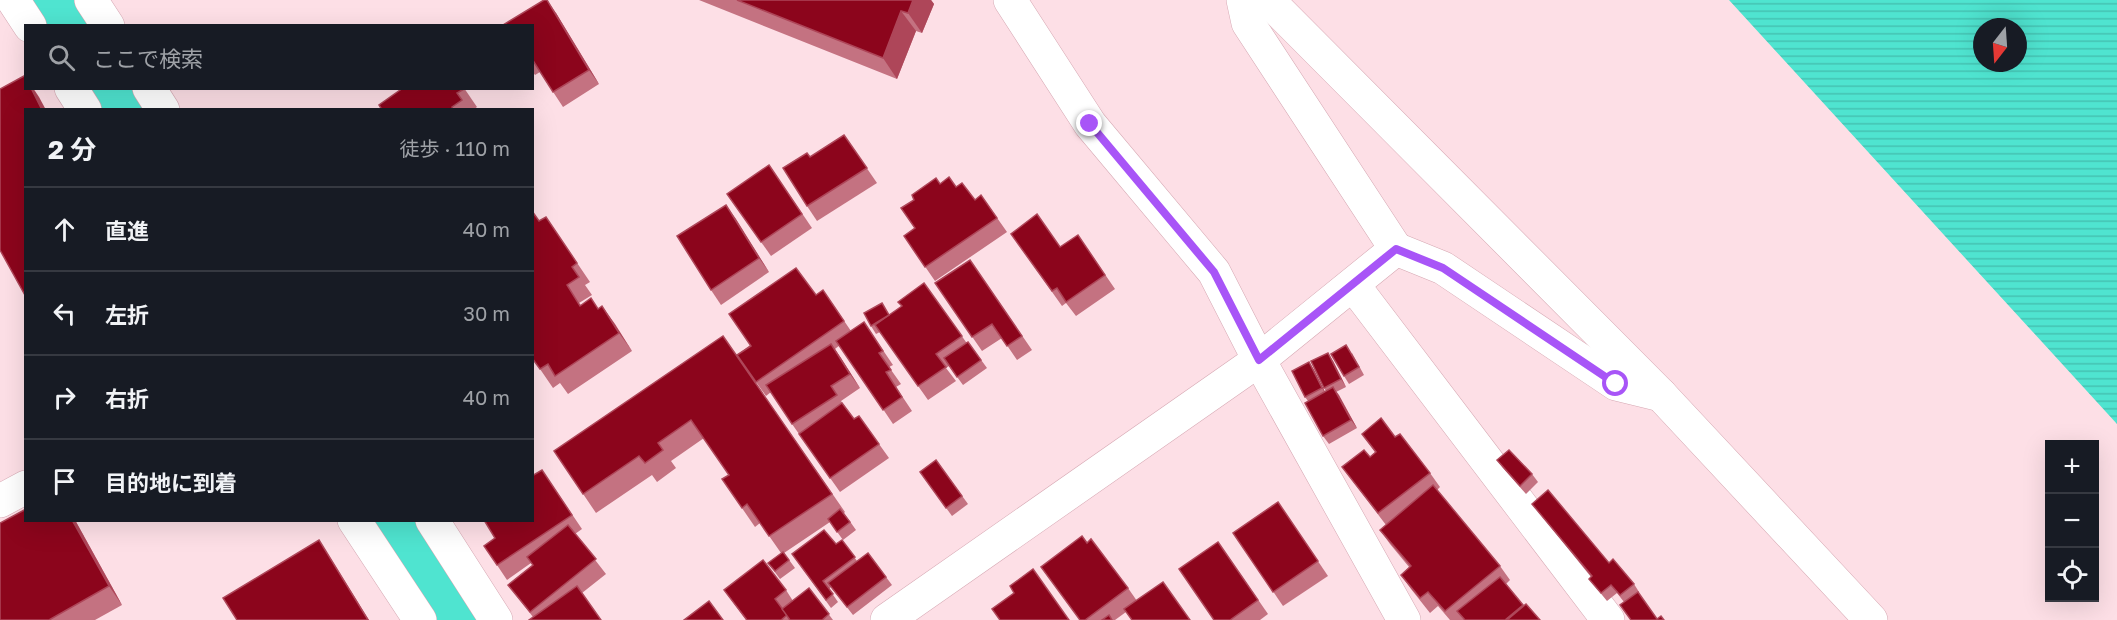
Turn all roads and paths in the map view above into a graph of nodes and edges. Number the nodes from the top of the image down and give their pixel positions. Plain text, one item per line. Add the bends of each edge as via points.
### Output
1 (14, 0) edge
2 (91, 0) edge
3 (1010, 0) edge
4 (1243, 0) edge
5 (1268, 0) edge
6 (29, 24) edge
7 (107, 24) edge
8 (72, 90) edge
9 (150, 90) edge
10 (84, 108) edge
11 (162, 108) edge
12 (1396, 249) junction
13 (1354, 286) junction
14 (1259, 360) junction
15 (1661, 395) junction
16 (24, 488) edge
17 (0, 501) edge
18 (355, 522) edge
19 (433, 522) edge
20 (420, 620) edge
21 (496, 620) edge
22 (887, 620) edge
23 (1404, 620) edge
24 (1608, 620) edge
25 (1871, 620) edge

1 - 6 street
2 - 7 street
3 - 14 street via 1090,124 1214,272
4 - 12 street via 1248,23
5 - 15 street
8 - 10 street
9 - 11 street
12 - 13 street
12 - 15 street via 1443,268 1616,384
13 - 14 street
13 - 24 street
14 - 22 street
14 - 23 street
15 - 25 street
16 - 17 street
18 - 20 street
19 - 21 street

